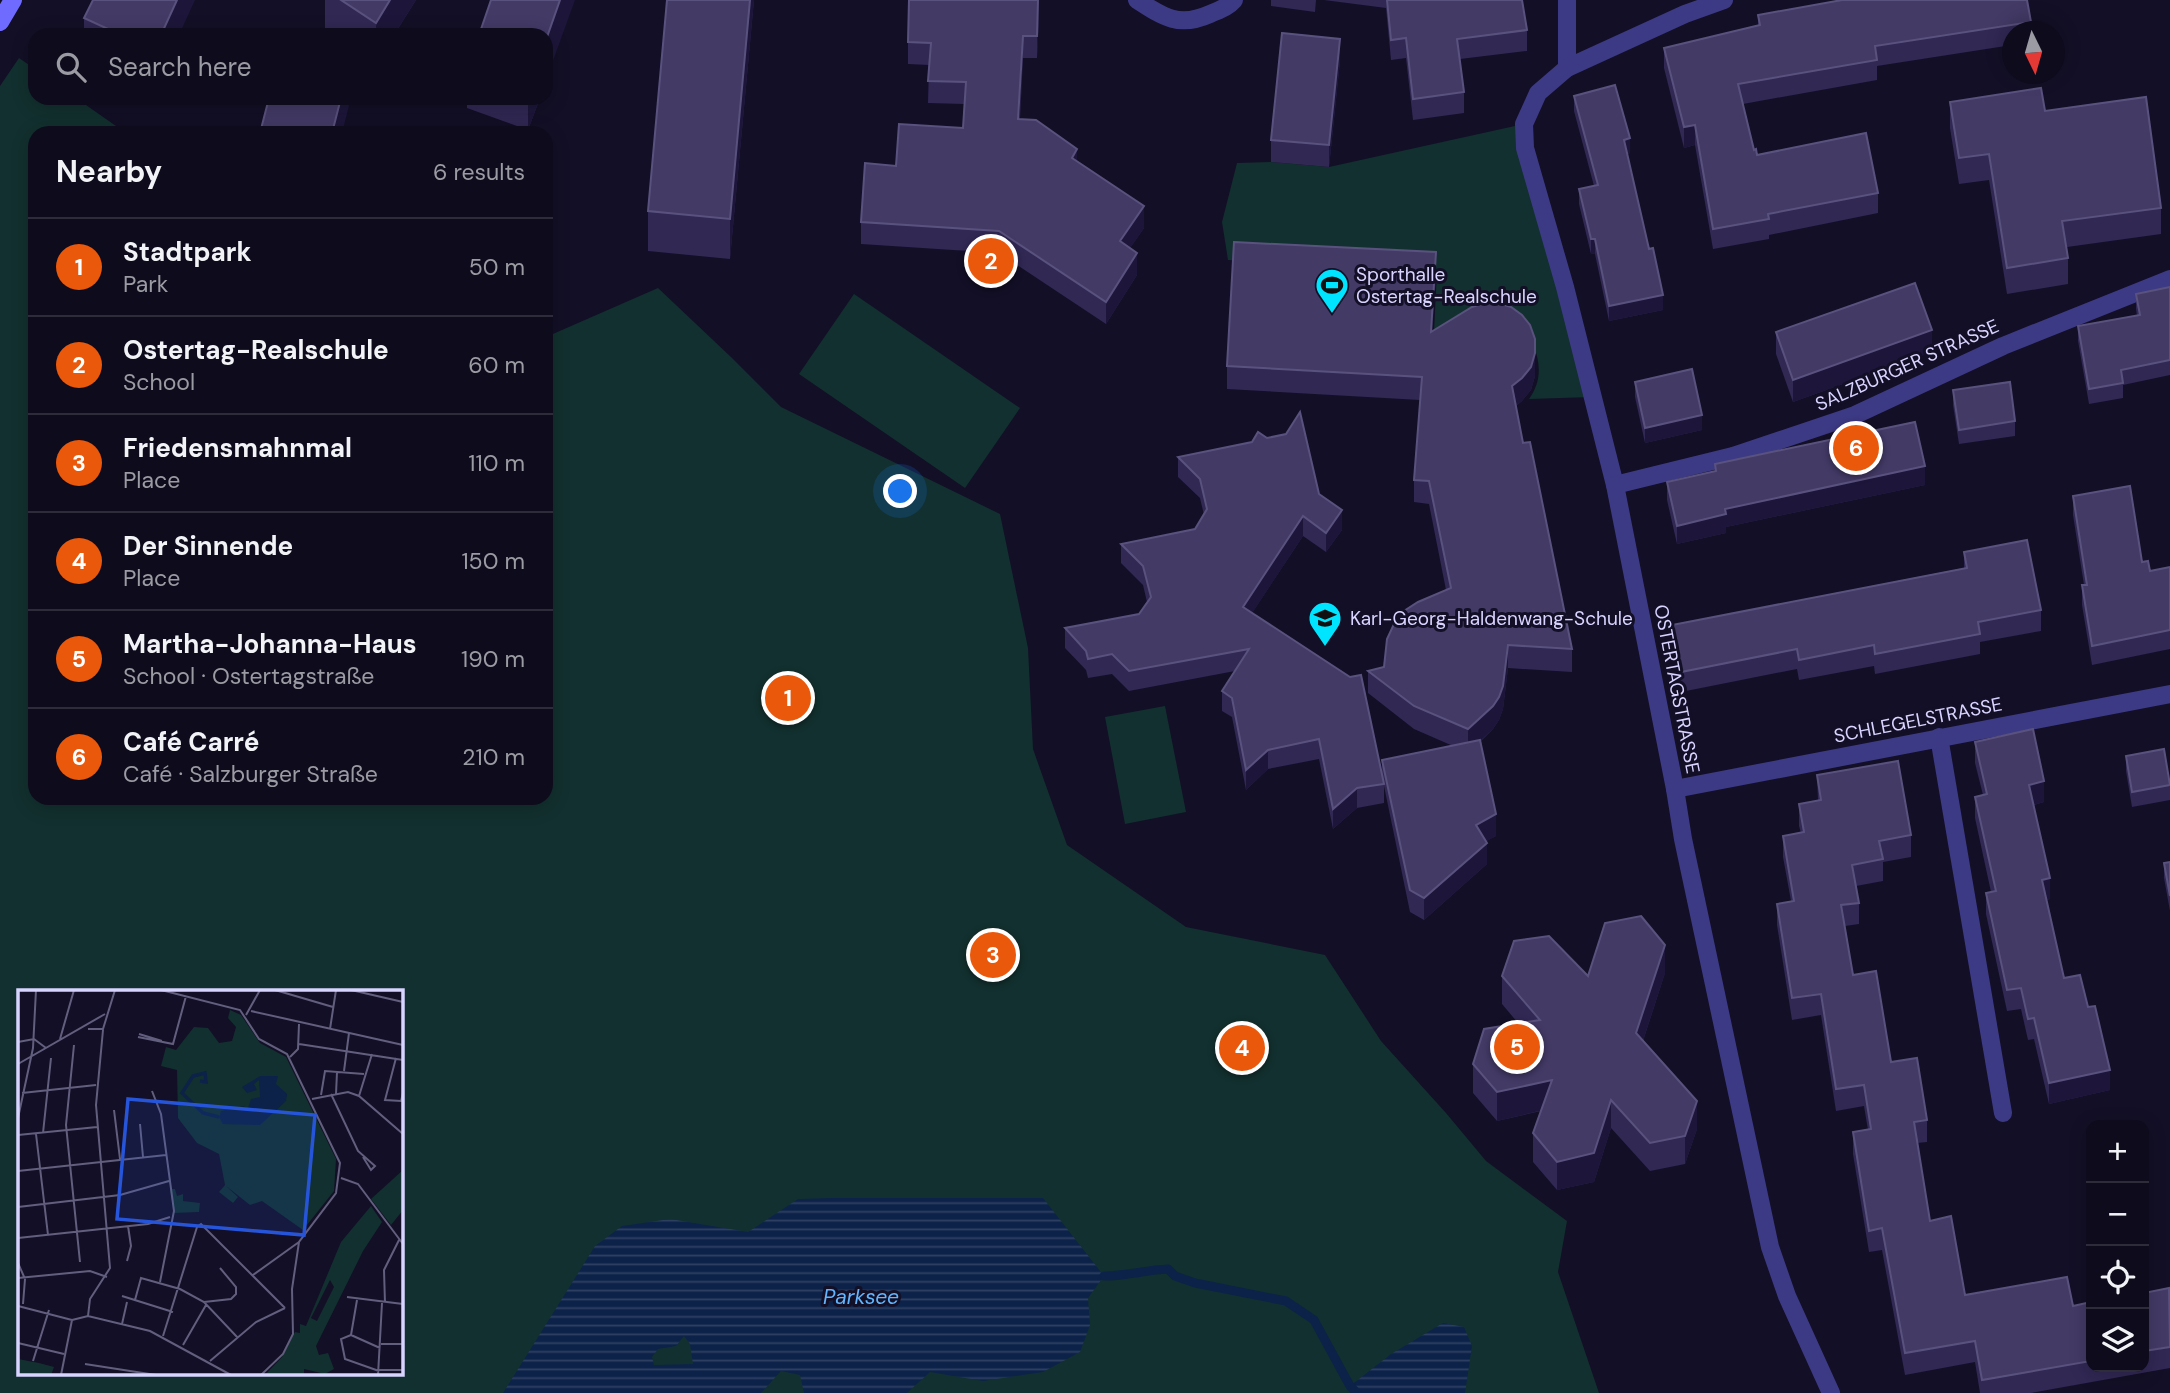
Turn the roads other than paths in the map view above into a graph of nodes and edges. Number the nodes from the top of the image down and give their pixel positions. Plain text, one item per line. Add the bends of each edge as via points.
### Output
1 (13, 0) edge
2 (1137, 0) edge
3 (1567, 0) edge
4 (1724, 0) edge
5 (1231, 3) edge
6 (0, 22) edge
7 (1567, 68) junction
8 (2170, 279) edge
9 (1615, 485) junction
10 (2170, 694) edge
11 (1939, 737) junction
12 (1675, 789) junction
13 (2003, 1113) dead end
14 (1831, 1393) edge

1 - 6 main road
2 - 5 street via 1171,20 1196,20
3 - 7 street
4 - 7 street, OSTERTAGSTRASSE
7 - 9 street, OSTERTAGSTRASSE via 1538,93 1524,124 1525,148
8 - 9 street, SALZBURGER STRASSE via 2003,346 1855,415 1733,456
9 - 12 street, OSTERTAGSTRASSE
10 - 11 street, SCHLEGELSTRASSE
11 - 12 street, SCHLEGELSTRASSE
11 - 13 street
12 - 14 street, OSTERTAGSTRASSE via 1770,1247

